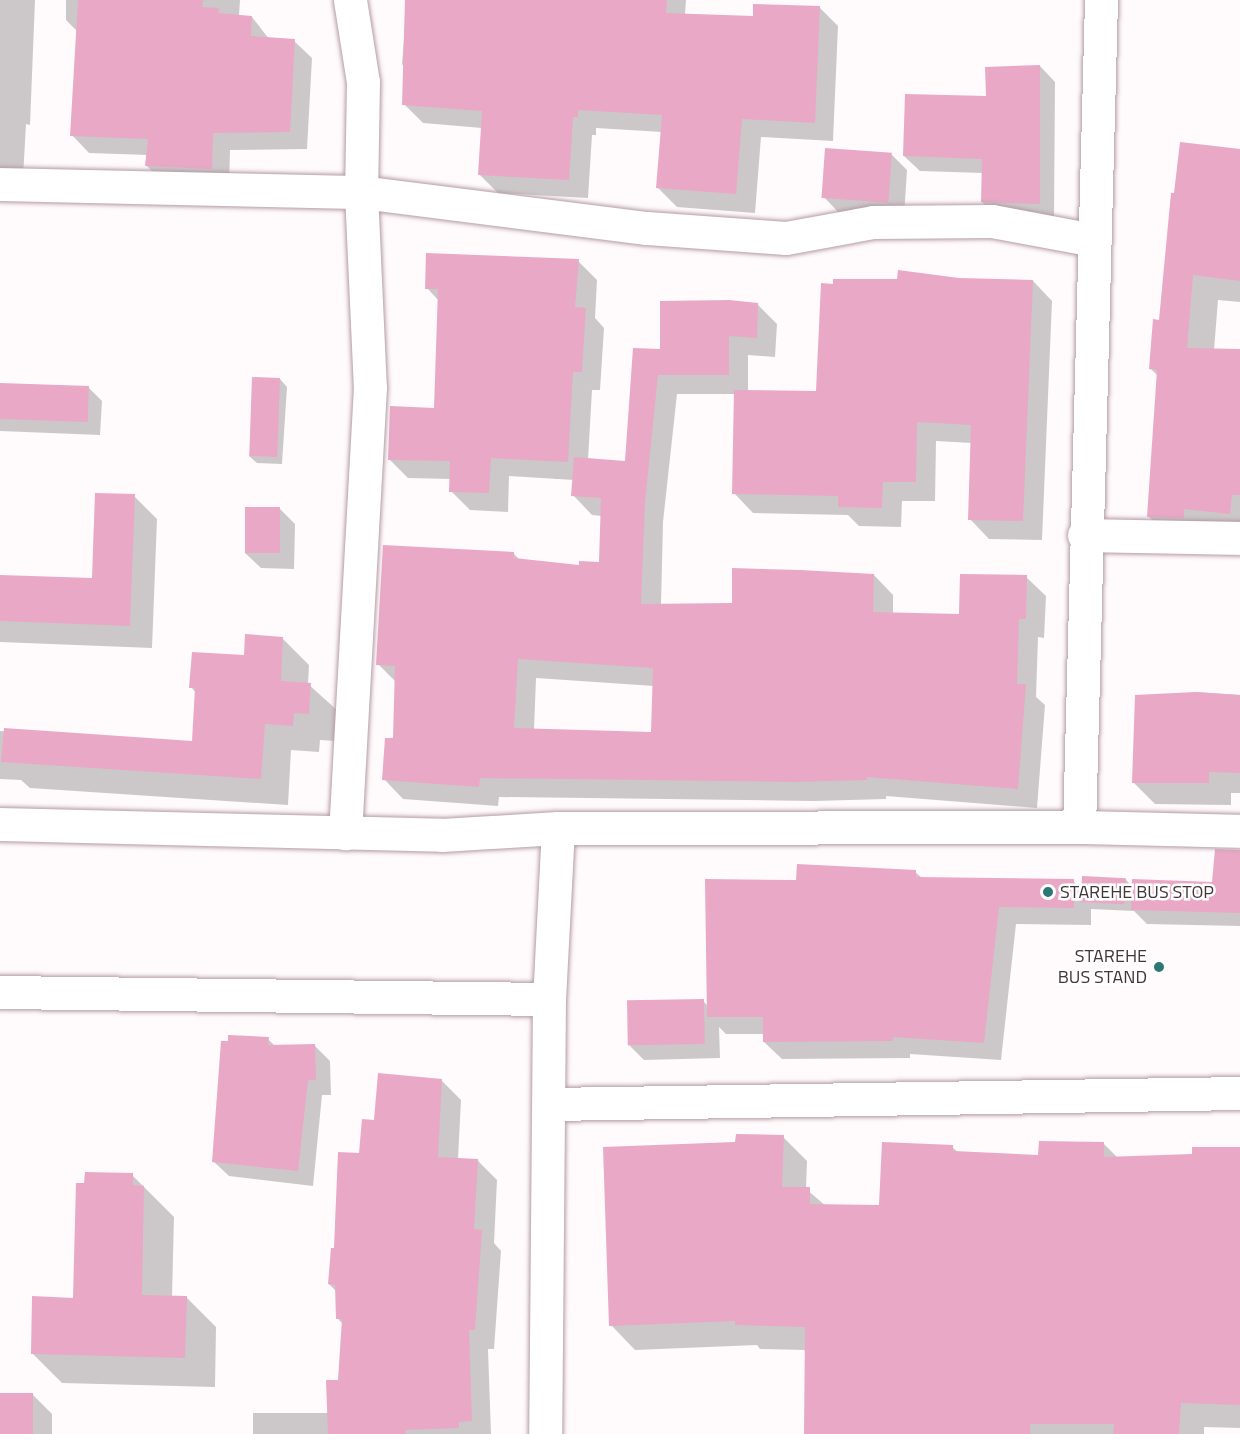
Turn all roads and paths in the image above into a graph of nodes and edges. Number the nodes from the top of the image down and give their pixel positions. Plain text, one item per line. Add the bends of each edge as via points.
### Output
1 (350, 0) edge
2 (1101, 0) edge
3 (0, 184) edge
4 (361, 192) junction
5 (1094, 240) junction
6 (1084, 535) junction
7 (1240, 538) edge
8 (0, 824) edge
9 (1079, 827) junction
10 (558, 828) junction
11 (1240, 831) edge
12 (345, 832) junction
13 (0, 992) edge
14 (549, 999) junction
15 (1240, 1094) edge
16 (550, 1104) junction
17 (545, 1434) edge

1 - 4 street via 363,82
2 - 5 street
3 - 4 street
4 - 5 street via 647,228 786,238 873,222 992,221
4 - 12 street via 370,387
5 - 6 street
6 - 7 street
6 - 9 street
8 - 12 street
9 - 10 street
9 - 11 street
10 - 12 street via 442,836
10 - 14 street
13 - 14 street
14 - 16 street
15 - 16 street
16 - 17 street

